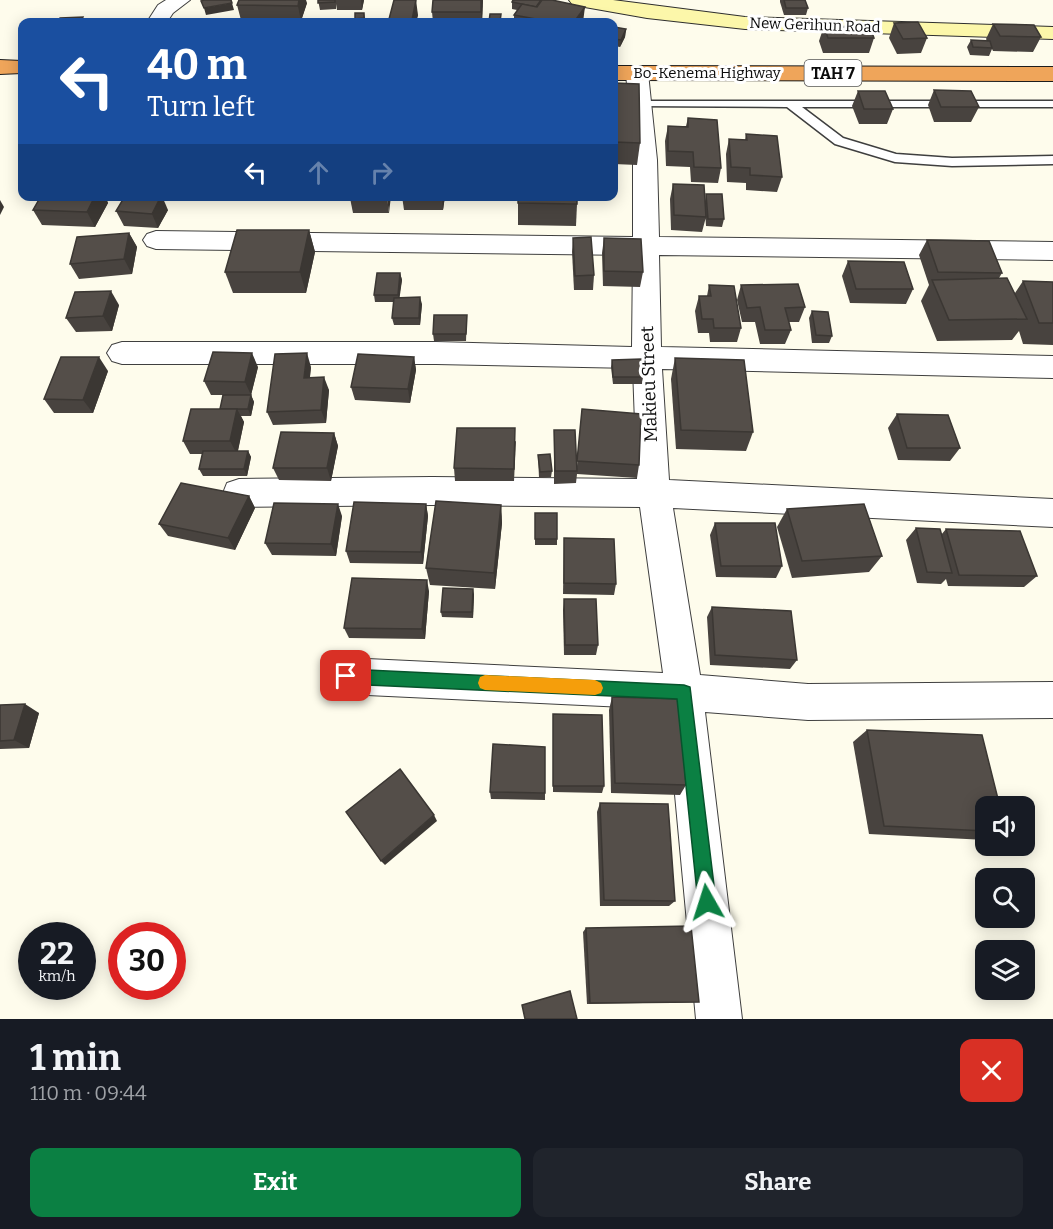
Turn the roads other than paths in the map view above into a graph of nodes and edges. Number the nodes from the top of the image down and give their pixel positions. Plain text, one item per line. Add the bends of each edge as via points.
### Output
1 (180, 0) edge
2 (579, 0) edge
3 (159, 18) edge
4 (1053, 33) edge
5 (0, 67) edge
6 (18, 67) edge
7 (625, 73) edge
8 (1053, 74) edge
9 (640, 104) junction
10 (790, 104) junction
11 (1053, 104) edge
12 (1053, 159) edge
13 (156, 240) dead end
14 (647, 247) junction
15 (1053, 251) edge
16 (122, 353) dead end
17 (647, 358) junction
18 (1053, 367) edge
19 (239, 493) edge
20 (654, 493) junction
21 (1053, 513) edge
22 (346, 676) dead end
23 (684, 692) junction
24 (1053, 700) edge
25 (719, 1019) edge

1 - 3 street
2 - 4 street, New Gerihun Road via 745,23
5 - 6 highway
7 - 8 highway, Bo-Kenema Highway / TAH 7
7 - 9 street, Makieu Street
9 - 10 lane
9 - 14 street, Makieu Street
10 - 11 lane
10 - 12 lane via 839,141 895,158 952,162
13 - 14 street
14 - 15 street
14 - 17 street, Makieu Street
16 - 17 street
17 - 18 street
17 - 20 street, Makieu Street
19 - 20 street
20 - 21 street
20 - 23 street, Makieu Street
22 - 23 street
23 - 24 street via 808,702
23 - 25 street, Makieu Street

